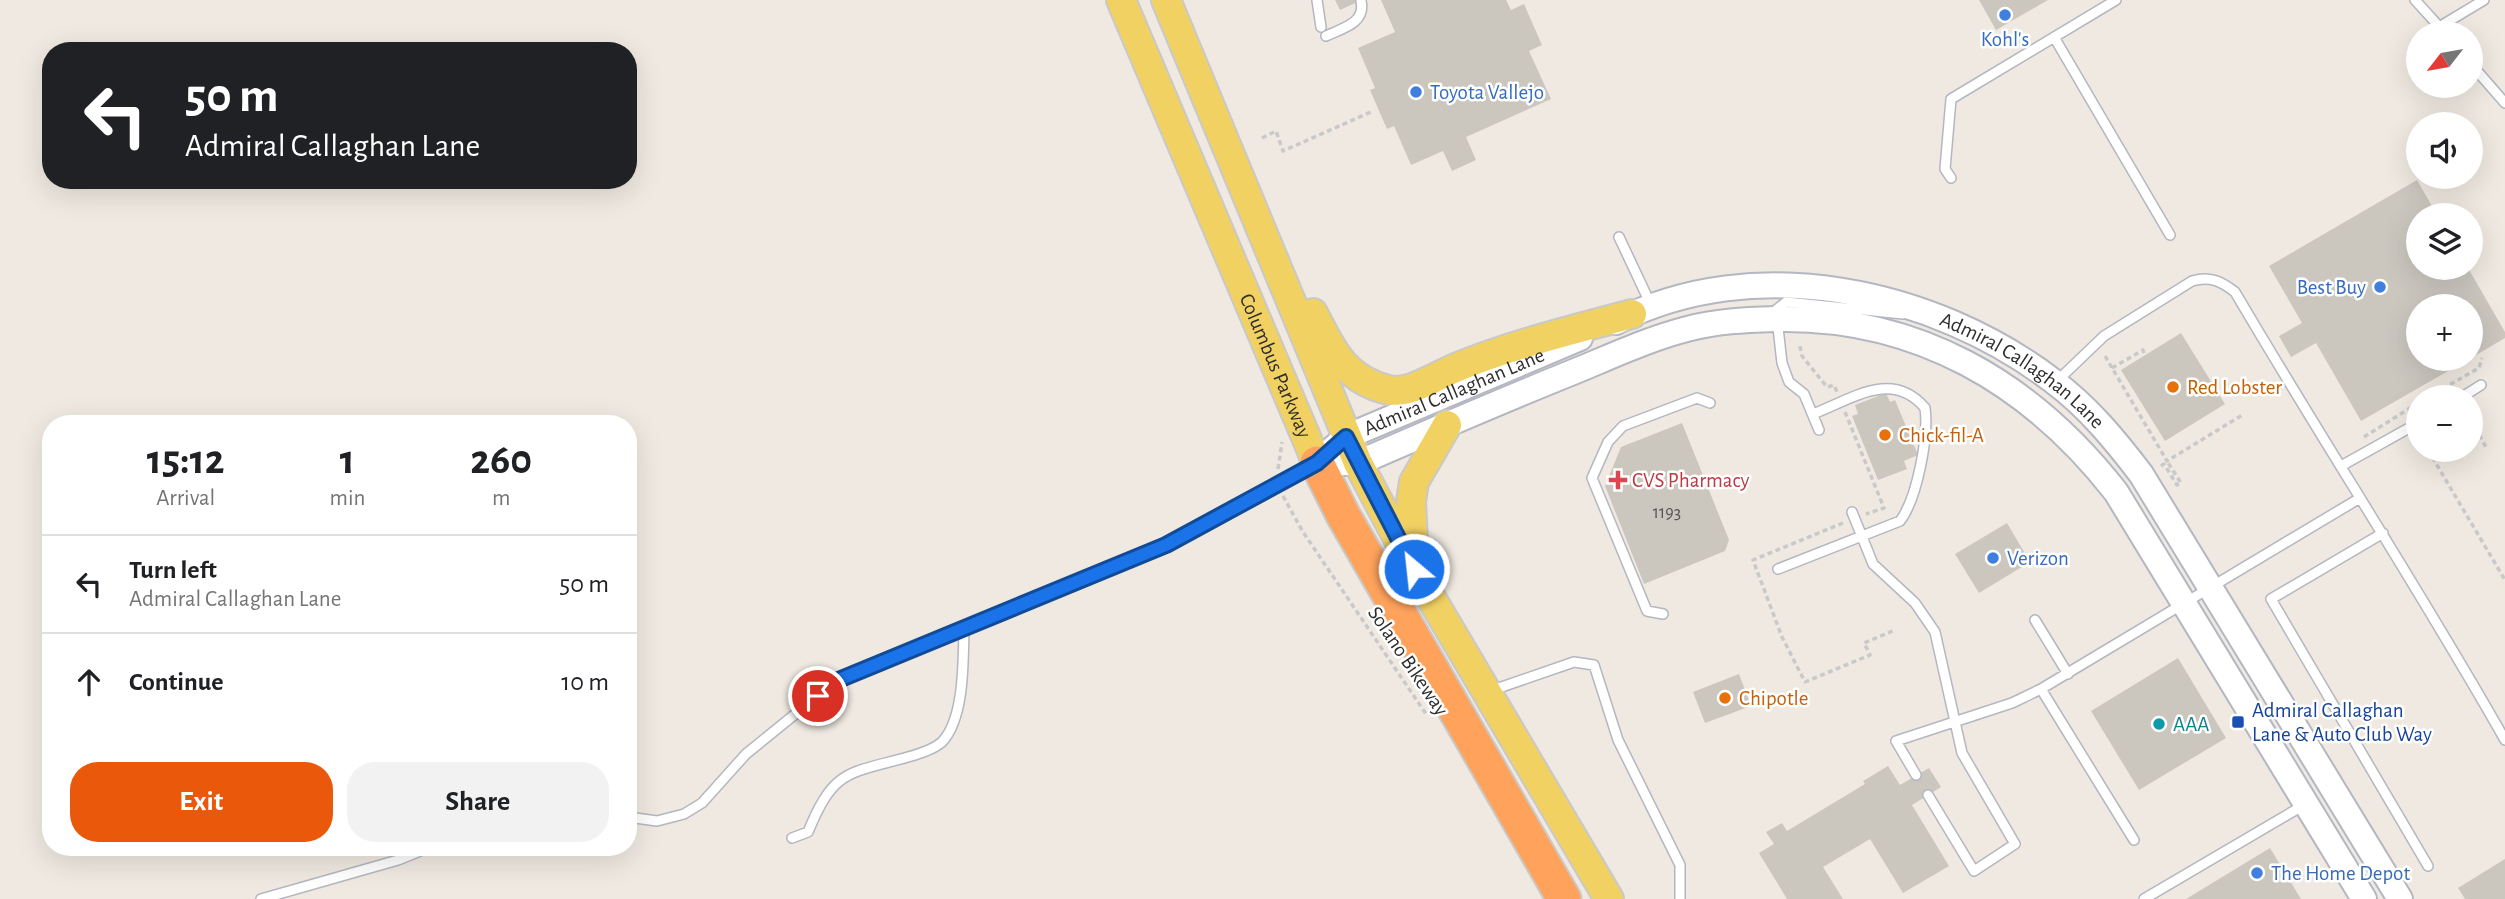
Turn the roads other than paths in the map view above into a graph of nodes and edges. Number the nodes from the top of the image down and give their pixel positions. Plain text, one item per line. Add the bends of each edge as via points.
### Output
1 (1121, 0) edge
2 (1166, 0) edge
3 (1317, 0) edge
4 (2116, 0) edge
5 (2415, 0) edge
6 (2484, 0) edge
7 (1361, 1) edge
8 (2434, 21) edge
9 (2455, 21) edge
10 (2054, 37) junction
11 (2483, 78) edge
12 (2505, 103) edge
13 (1229, 152) junction
14 (1951, 178) dead end
15 (2170, 235) dead end
16 (1619, 237) dead end
17 (1918, 309) junction
18 (1642, 310) junction
19 (1777, 319) junction
20 (2056, 383) junction
21 (1710, 402) dead end
22 (1813, 414) junction
23 (1447, 425) junction
24 (1819, 430) dead end
25 (2406, 430) edge
26 (1346, 437) junction
27 (1317, 463) junction
28 (1358, 463) junction
29 (2341, 466) junction
30 (2360, 498) junction
31 (1852, 512) dead end
32 (2383, 533) junction
33 (1862, 536) junction
34 (1414, 569) junction
35 (1778, 569) dead end
36 (2210, 586) junction
37 (2183, 602) junction
38 (1664, 614) dead end
39 (2035, 620) dead end
40 (964, 628) junction
41 (2068, 674) junction
42 (2041, 689) junction
43 (1487, 691) junction
44 (1954, 722) junction
45 (2505, 740) edge
46 (1916, 775) dead end
47 (1928, 795) dead end
48 (2306, 804) junction
49 (637, 818) edge
50 (792, 838) dead end
51 (2134, 840) dead end
52 (408, 856) edge
53 (2428, 866) dead end
54 (261, 899) edge
55 (1564, 899) edge
56 (1609, 899) edge
57 (1680, 899) edge
58 (2144, 899) edge
59 (2364, 899) edge
60 (2400, 899) edge

1 - 27 main road, Columbus Parkway
2 - 13 main road, Columbus Parkway
3 - 7 lane via 1324,31 1357,21 1363,10
4 - 10 lane
5 - 8 lane
6 - 9 lane
10 - 14 lane via 1951,99 1945,169
10 - 15 lane
11 - 12 lane
13 - 18 main road via 1341,365 1371,384 1391,391 1408,388 1496,351
13 - 26 main road, Columbus Parkway
16 - 18 lane
17 - 18 main road, Admiral Callaghan Lane via 1858,294 1798,287 1737,288
17 - 19 lane via 1892,315 1786,302 1776,310
17 - 20 main road, Admiral Callaghan Lane via 1978,333
18 - 26 main road, Admiral Callaghan Lane
19 - 22 lane via 1789,382 1804,394
19 - 23 main road, Admiral Callaghan Lane via 1740,319 1686,329
19 - 37 main road, Admiral Callaghan Lane via 1825,320 1899,336 1964,361 2015,391 2059,426 2097,468
20 - 29 lane via 2104,336 2192,281 2222,282 2235,292
20 - 36 main road, Admiral Callaghan Lane via 2101,425 2141,474
21 - 38 lane via 1697,398 1623,426 1608,442 1592,478 1647,611
22 - 24 lane
22 - 33 lane via 1886,386 1909,392 1925,408 1926,430 1911,507 1900,521
23 - 28 main road, Admiral Callaghan Lane
23 - 34 main road via 1414,482
25 - 29 lane
26 - 27 main road, Admiral Callaghan Lane
26 - 28 main road, Columbus Parkway
27 - 28 main road, Admiral Callaghan Lane
27 - 40 lane via 1166,545
27 - 55 highway, Columbus Parkway
28 - 34 main road, Columbus Parkway
29 - 30 lane
30 - 32 lane
30 - 36 lane
31 - 33 lane
32 - 45 lane
32 - 53 lane via 2271,599
33 - 35 lane
33 - 44 lane via 1873,564 1915,603 1934,632
34 - 43 main road, Columbus Parkway
36 - 37 lane
36 - 60 main road, Admiral Callaghan Lane
37 - 41 lane
37 - 48 main road, Admiral Callaghan Lane
39 - 41 lane
40 - 49 lane via 836,681 746,754 693,809 657,821
40 - 50 lane via 961,692 942,742 923,753 835,782 808,832
41 - 42 lane
42 - 44 lane
42 - 51 lane
43 - 56 main road, Columbus Parkway
43 - 57 lane via 1574,662 1594,665 1618,740 1680,865
44 - 46 lane via 1896,741
44 - 47 lane via 1962,753 2015,844 1974,871
48 - 58 lane
48 - 59 main road, Admiral Callaghan Lane
52 - 54 lane

